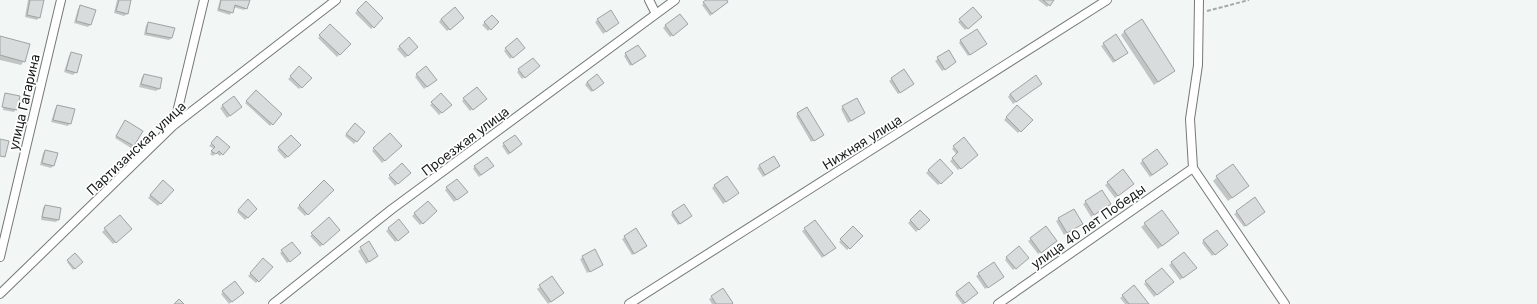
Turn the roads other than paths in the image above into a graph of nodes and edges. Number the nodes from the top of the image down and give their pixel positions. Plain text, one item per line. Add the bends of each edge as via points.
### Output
1 (61, 0) edge
2 (204, 0) edge
3 (336, 0) edge
4 (649, 0) edge
5 (675, 0) edge
6 (1107, 0) edge
7 (1199, 0) edge
8 (656, 14) junction
9 (174, 125) junction
10 (1193, 168) junction
11 (0, 257) edge
12 (0, 294) edge
13 (272, 304) edge
14 (629, 304) edge
15 (998, 304) edge
16 (1285, 304) edge

1 - 11 street, улица Гагарина
2 - 9 street
3 - 9 street, Партизанская улица
4 - 8 street
5 - 8 street, Проезжая улица
6 - 14 street, Нижняя улица
7 - 10 street via 1198,65 1190,119
8 - 13 street, Проезжая улица via 392,209
9 - 12 street, Партизанская улица
10 - 15 street, улица 40 лет Победы
10 - 16 street

